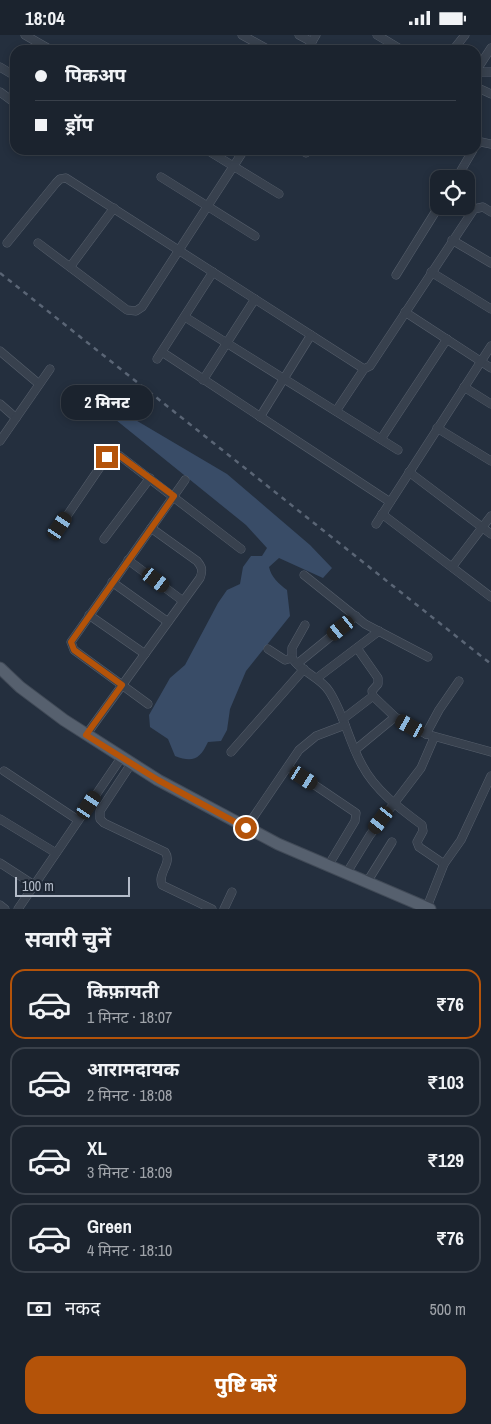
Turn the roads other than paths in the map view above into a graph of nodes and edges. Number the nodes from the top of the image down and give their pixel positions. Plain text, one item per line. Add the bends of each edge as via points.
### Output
1 (25, 35) edge
2 (242, 35) edge
3 (299, 35) edge
4 (316, 35) edge
5 (465, 35) edge
6 (380, 36) edge
7 (312, 43) joint
8 (42, 45) edge
9 (260, 45) edge
10 (394, 45) edge
11 (457, 45) edge
12 (491, 48) edge
13 (481, 64) edge
14 (215, 155) edge
15 (241, 155) edge
16 (471, 155) edge
17 (234, 166) junction
18 (462, 170) edge
19 (160, 177) dead end
20 (280, 194) dead end
21 (208, 207) junction
22 (114, 208) junction
23 (491, 211) edge
24 (433, 215) edge
25 (255, 236) dead end
26 (452, 240) junction
27 (7, 243) dead end
28 (38, 243) dead end
29 (179, 251) junction
30 (491, 263) edge
31 (70, 267) junction
32 (213, 272) junction
33 (431, 272) junction
34 (396, 275) dead end
35 (255, 299) junction
36 (491, 309) edge
37 (405, 312) junction
38 (185, 317) junction
39 (311, 335) junction
40 (447, 339) junction
41 (227, 343) junction
42 (491, 346) edge
43 (0, 351) edge
44 (480, 362) junction
45 (491, 368) edge
46 (50, 369) dead end
47 (364, 369) junction
48 (284, 378) junction
49 (203, 380) junction
50 (39, 384) junction
51 (464, 387) junction
52 (491, 404) edge
53 (0, 405) edge
54 (336, 411) junction
55 (260, 417) junction
56 (16, 418) junction
57 (437, 428) junction
58 (381, 439) junction
59 (0, 441) edge
60 (398, 450) dead end
61 (491, 461) edge
62 (409, 472) junction
63 (150, 478) junction
64 (185, 479) dead end
65 (174, 496) junction
66 (390, 502) junction
67 (382, 514) junction
68 (491, 516) edge
69 (376, 524) dead end
70 (60, 526) dead end
71 (150, 528) junction
72 (483, 528) junction
73 (491, 535) edge
74 (104, 539) dead end
75 (241, 549) dead end
76 (128, 560) junction
77 (452, 567) junction
78 (304, 575) dead end
79 (112, 582) junction
80 (491, 597) edge
81 (183, 601) junction
82 (89, 615) junction
83 (356, 617) junction
84 (168, 622) junction
85 (305, 625) dead end
86 (378, 631) junction
87 (356, 648) junction
88 (268, 649) dead end
89 (145, 654) junction
90 (428, 657) dead end
91 (298, 664) junction
92 (0, 669) edge
93 (317, 678) junction
94 (459, 681) dead end
95 (122, 685) junction
96 (373, 696) junction
97 (148, 704) dead end
98 (395, 717) junction
99 (344, 722) junction
100 (86, 735) junction
101 (426, 735) junction
102 (434, 738) junction
103 (356, 750) junction
104 (231, 752) dead end
105 (491, 752) edge
106 (120, 757) junction
107 (131, 764) junction
108 (288, 767) junction
109 (4, 771) dead end
110 (491, 776) edge
111 (488, 790) edge
112 (393, 804) junction
113 (0, 819) edge
114 (78, 820) junction
115 (246, 828) junction
116 (392, 842) dead end
117 (56, 853) junction
118 (0, 863) edge
119 (444, 864) junction
120 (328, 866) junction
121 (346, 874) junction
122 (366, 882) junction
123 (34, 885) junction
124 (232, 892) dead end
125 (0, 905) edge
126 (429, 908) edge
127 (5, 909) edge
128 (18, 909) edge
129 (212, 909) edge
130 (225, 909) edge

1 - 8 street
2 - 9 street
3 - 7 street
4 - 7 street
5 - 11 street
6 - 10 street
12 - 13 street
14 - 17 street
15 - 17 street
16 - 18 street
17 - 20 street
17 - 21 street
19 - 21 street
21 - 25 street
21 - 29 street
22 - 27 street via 72,181 60,179
22 - 29 street
22 - 31 street
23 - 26 street via 483,207 474,209
24 - 34 street
26 - 30 street
26 - 33 street
28 - 31 street
29 - 31 street via 142,307 136,311 126,310
29 - 32 street
32 - 35 street
32 - 38 street
33 - 36 street
33 - 37 street
35 - 39 street
35 - 41 street
37 - 40 street
37 - 47 street via 370,366
38 - 41 street
38 - 49 street via 159,356
39 - 47 street
39 - 48 street
40 - 44 street
40 - 58 street
41 - 48 street
41 - 49 street
42 - 44 street
43 - 50 street
44 - 45 street
44 - 51 street
46 - 50 street
47 - 54 street
48 - 54 street
48 - 55 street
49 - 55 street
50 - 56 street
51 - 52 street
51 - 57 street
53 - 56 street
54 - 58 street
55 - 66 street
56 - 59 street
57 - 61 street
57 - 62 street
58 - 60 street
62 - 66 street
62 - 72 street
63 - 65 street
63 - 70 street via 120,456 110,455
63 - 74 street
64 - 65 street
65 - 71 street
65 - 75 street
66 - 67 street
67 - 69 street
67 - 77 street
68 - 72 street
71 - 76 street
71 - 81 street via 201,565 200,577
72 - 73 street
72 - 77 street
76 - 79 street
76 - 81 street
77 - 80 street
78 - 83 street
79 - 82 street
79 - 84 street
81 - 84 street
82 - 89 street
82 - 95 street via 71,646
83 - 86 street
83 - 91 street
84 - 89 street
85 - 91 street via 292,648
86 - 87 street
86 - 90 street
87 - 93 street
87 - 96 street via 378,678
88 - 91 street
89 - 95 street
91 - 93 street
91 - 104 street
92 - 100 main road
93 - 99 street via 328,689
94 - 101 street
95 - 97 street
95 - 100 street
96 - 98 street
96 - 99 street
98 - 101 street
98 - 103 street
99 - 103 street
99 - 108 street via 316,736 299,750
100 - 106 main road
101 - 102 street
102 - 105 street
102 - 112 street via 421,768
103 - 112 street via 368,774
106 - 107 main road
106 - 114 street
107 - 115 main road
107 - 129 street via 100,811 100,819 165,852 168,860 161,875 162,885
108 - 115 street
108 - 120 street via 356,813 355,821
109 - 114 street
110 - 111 street
111 - 119 street
112 - 119 street via 423,827 417,842 419,847
112 - 121 street
113 - 117 street
114 - 117 street
115 - 120 main road
116 - 122 street
117 - 123 street
118 - 123 street
119 - 126 street
120 - 121 main road
121 - 122 main road
122 - 126 main road
123 - 128 street
124 - 130 street
125 - 127 street

